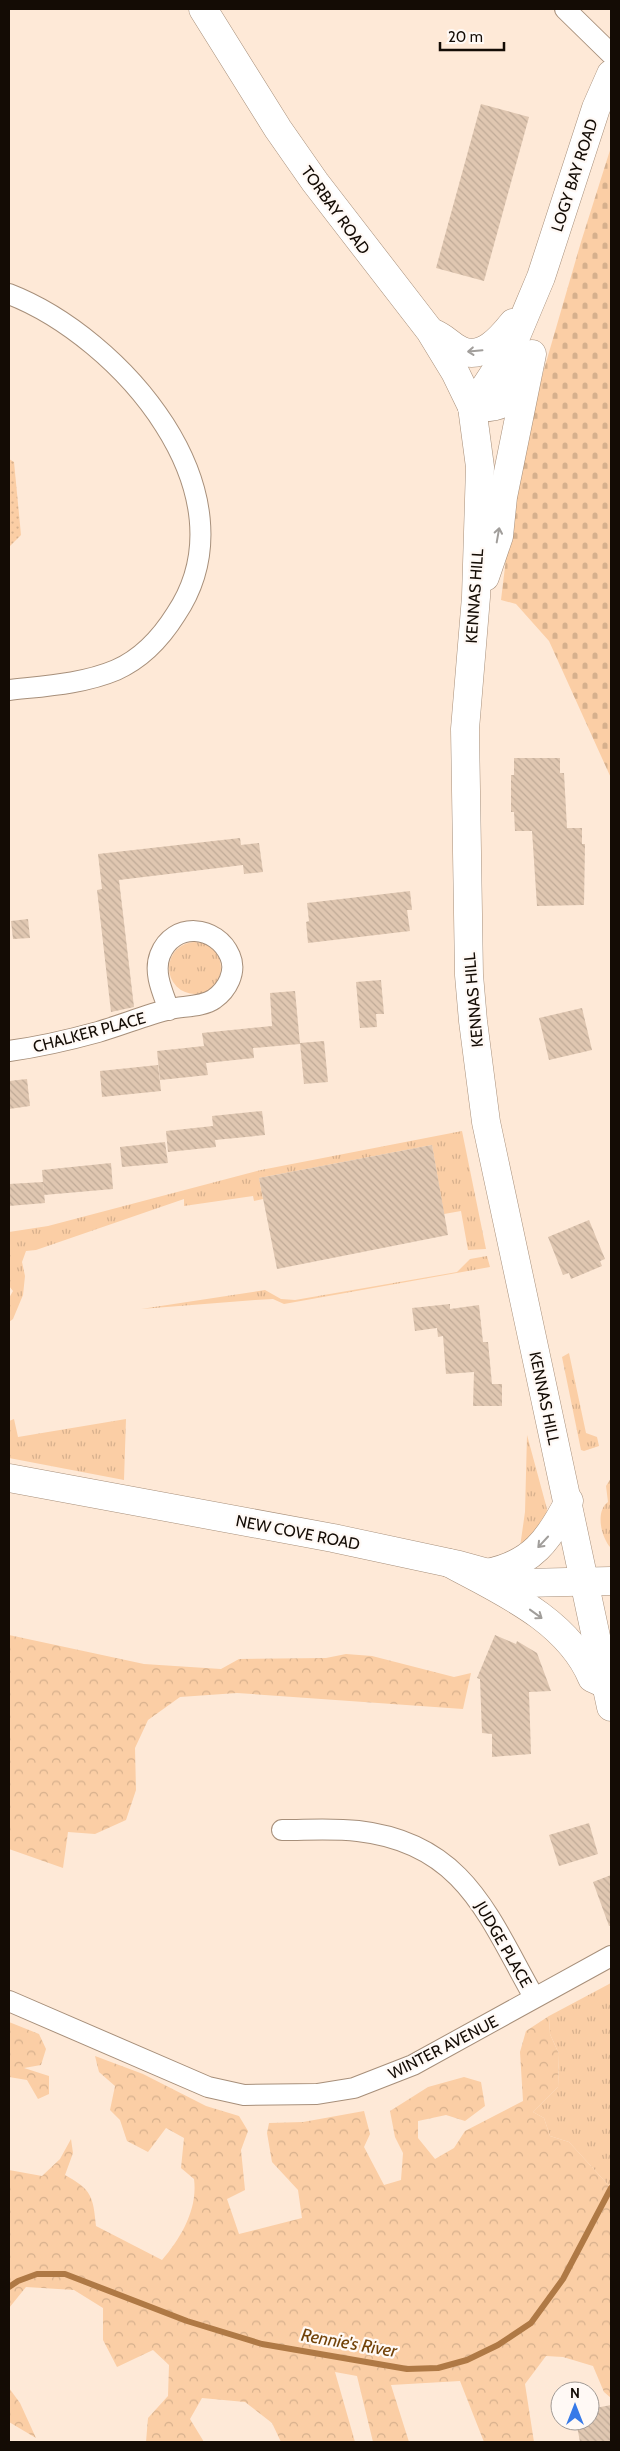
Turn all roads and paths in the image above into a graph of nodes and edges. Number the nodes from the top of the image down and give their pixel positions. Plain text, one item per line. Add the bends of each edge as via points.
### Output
1 (204, 9) edge
2 (565, 9) edge
3 (611, 54) edge
4 (611, 74) edge
5 (541, 277) junction
6 (9, 294) edge
7 (526, 312) junction
8 (430, 331) junction
9 (532, 354) junction
10 (472, 407) junction
11 (476, 596) junction
12 (9, 690) edge
13 (169, 1010) dead end
14 (9, 1051) edge
15 (9, 1478) edge
16 (569, 1502) junction
17 (449, 1563) junction
18 (487, 1573) junction
19 (598, 1582) edge
20 (609, 1689) edge
21 (282, 1830) dead end
22 (611, 1956) edge
23 (534, 1997) junction
24 (9, 2001) edge

1 - 8 main road, TORBAY ROAD via 310,174
2 - 3 street
4 - 5 main road, LOGY BAY ROAD
5 - 7 main road, LOGY BAY ROAD
5 - 9 main road, LOGY BAY ROAD via 543,308
6 - 12 street via 52,315 89,340 136,388 174,442 189,473 199,508 200,532 200,559 195,581 166,630 147,651 116,670 81,680
7 -> 8 main road via 516,318 499,341 484,350 463,352
7 - 10 main road, LOGY BAY ROAD via 512,346
8 - 10 main road, TORBAY ROAD
9 - 10 main road, LOGY BAY ROAD via 510,396 500,406 493,409
11 -> 9 main road via 499,536 503,497
10 - 11 main road, KENNAS HILL via 480,467
11 - 16 main road, KENNAS HILL via 465,729 473,1021 486,1122
13 - 14 street, CHALKER PLACE via 96,1033
15 - 17 main road, NEW COVE ROAD via 333,1538
16 -> 18 main road via 539,1547 520,1563
16 - 19 main road, KENNAS HILL
17 - 18 main road, NEW COVE ROAD
17 -> 20 main road via 513,1598 544,1620 572,1644 586,1662 592,1678
18 - 19 main road, NEW COVE ROAD via 524,1583
19 - 20 main road, KENNAS HILL
21 - 23 street, JUDGE PLACE via 358,1831 393,1838 428,1853 459,1875 480,1901
22 - 23 street, WINTER AVENUE
23 - 24 street, WINTER AVENUE via 504,2017 384,2077 345,2089 281,2096 244,2095 208,2087

